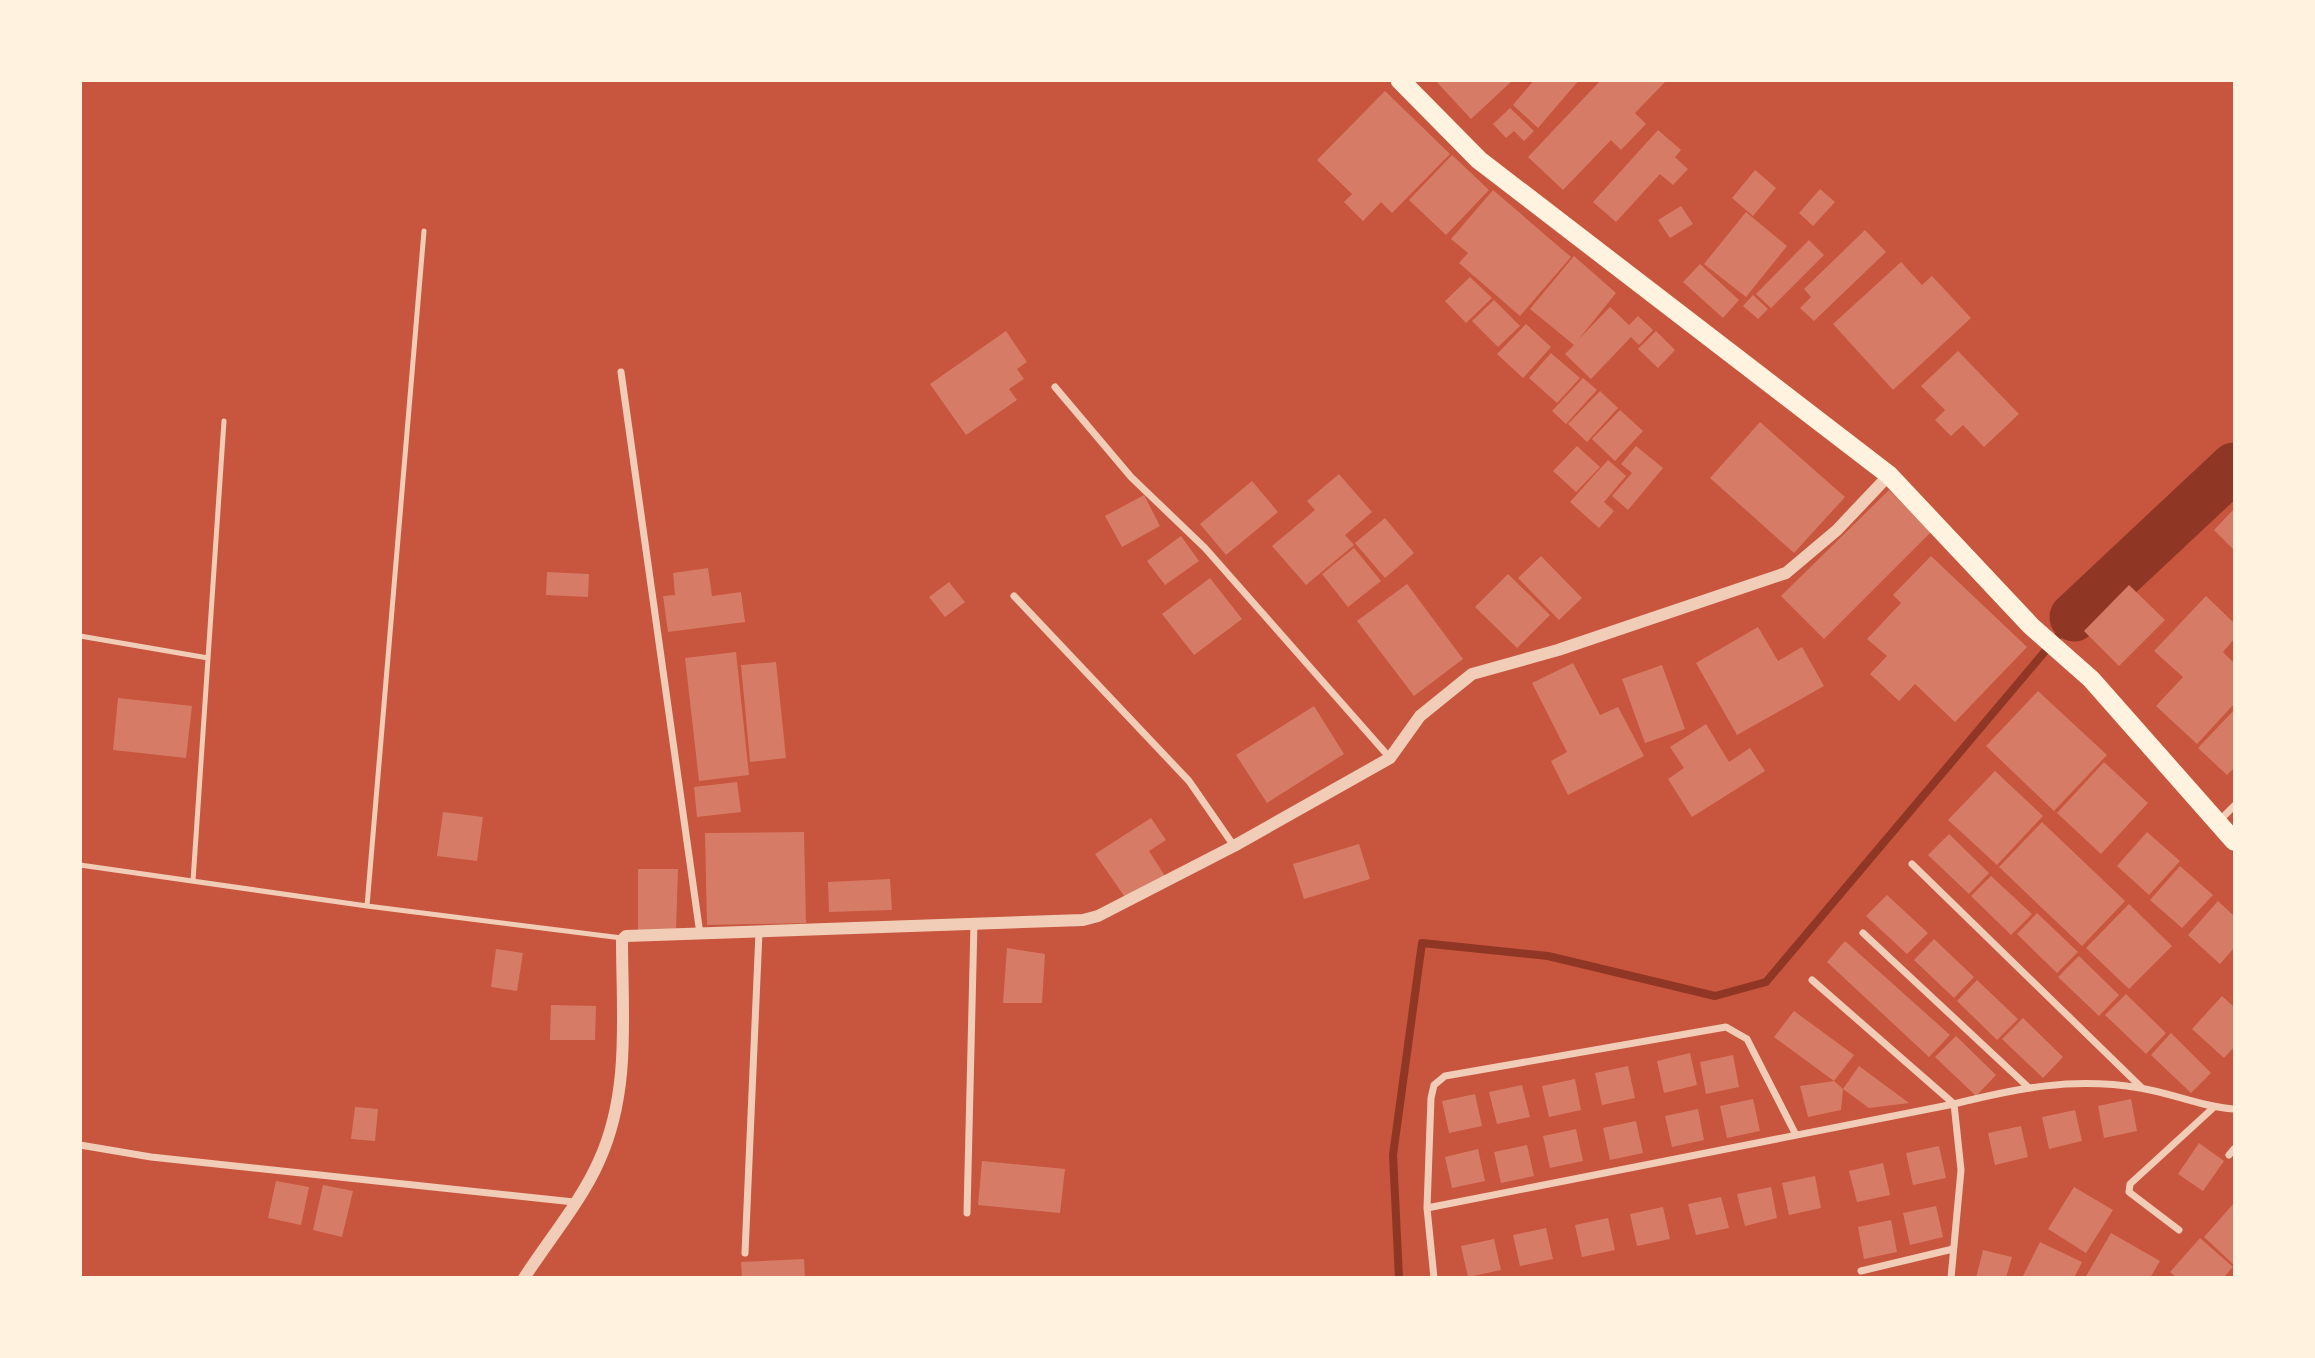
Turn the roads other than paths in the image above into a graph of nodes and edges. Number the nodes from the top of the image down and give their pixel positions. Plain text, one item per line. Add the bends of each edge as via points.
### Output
1 (1400, 80) edge
2 (424, 231) dead end
3 (621, 372) dead end
4 (1055, 387) dead end
5 (224, 421) dead end
6 (1889, 475) junction
7 (1014, 596) dead end
8 (80, 636) edge
9 (208, 658) junction
10 (1390, 758) junction
11 (2235, 806) edge
12 (2218, 822) junction
13 (2235, 841) edge
14 (1234, 846) junction
15 (80, 864) edge
16 (1912, 864) dead end
17 (193, 881) junction
18 (367, 906) junction
19 (974, 922) junction
20 (759, 932) junction
21 (1863, 933) dead end
22 (700, 934) junction
23 (623, 938) junction
24 (1812, 980) dead end
25 (2027, 1086) junction
26 (2142, 1088) junction
27 (1954, 1104) junction
28 (2213, 1108) junction
29 (2235, 1109) edge
30 (1796, 1135) junction
31 (80, 1145) edge
32 (574, 1202) junction
33 (1427, 1208) junction
34 (967, 1213) dead end
35 (2179, 1230) dead end
36 (1953, 1250) junction
37 (745, 1253) dead end
38 (1861, 1271) dead end
39 (524, 1278) edge
40 (1434, 1278) edge
41 (1951, 1278) edge

1 - 6 highway via 1479,160
2 - 18 lane
3 - 22 street
4 - 10 street via 1130,477 1205,548
5 - 9 lane
6 - 10 street via 1837,530 1786,573 1472,674 1420,716
6 - 12 highway via 2031,626 2091,678
7 - 14 street via 1189,781
8 - 9 lane
9 - 17 lane
10 - 14 street
11 - 12 street
12 - 13 highway
14 - 19 street via 1083,920
15 - 17 lane
16 - 26 street
17 - 18 lane
18 - 23 lane
19 - 20 street
19 - 34 street
20 - 22 street
20 - 37 street
21 - 25 street
22 - 23 street
23 - 32 street via 622,1080 615,1119 599,1163
24 - 27 street
25 - 26 street via 2088,1082
25 - 27 street
26 - 28 street
27 - 30 street
27 - 36 street via 1961,1170
28 - 29 street
28 - 35 street via 2130,1184 2129,1192
30 - 33 street
30 - 33 street via 1747,1039 1726,1027 1445,1076 1434,1085 1431,1098
31 - 32 street
32 - 39 street
33 - 40 street
36 - 38 street
36 - 41 street

